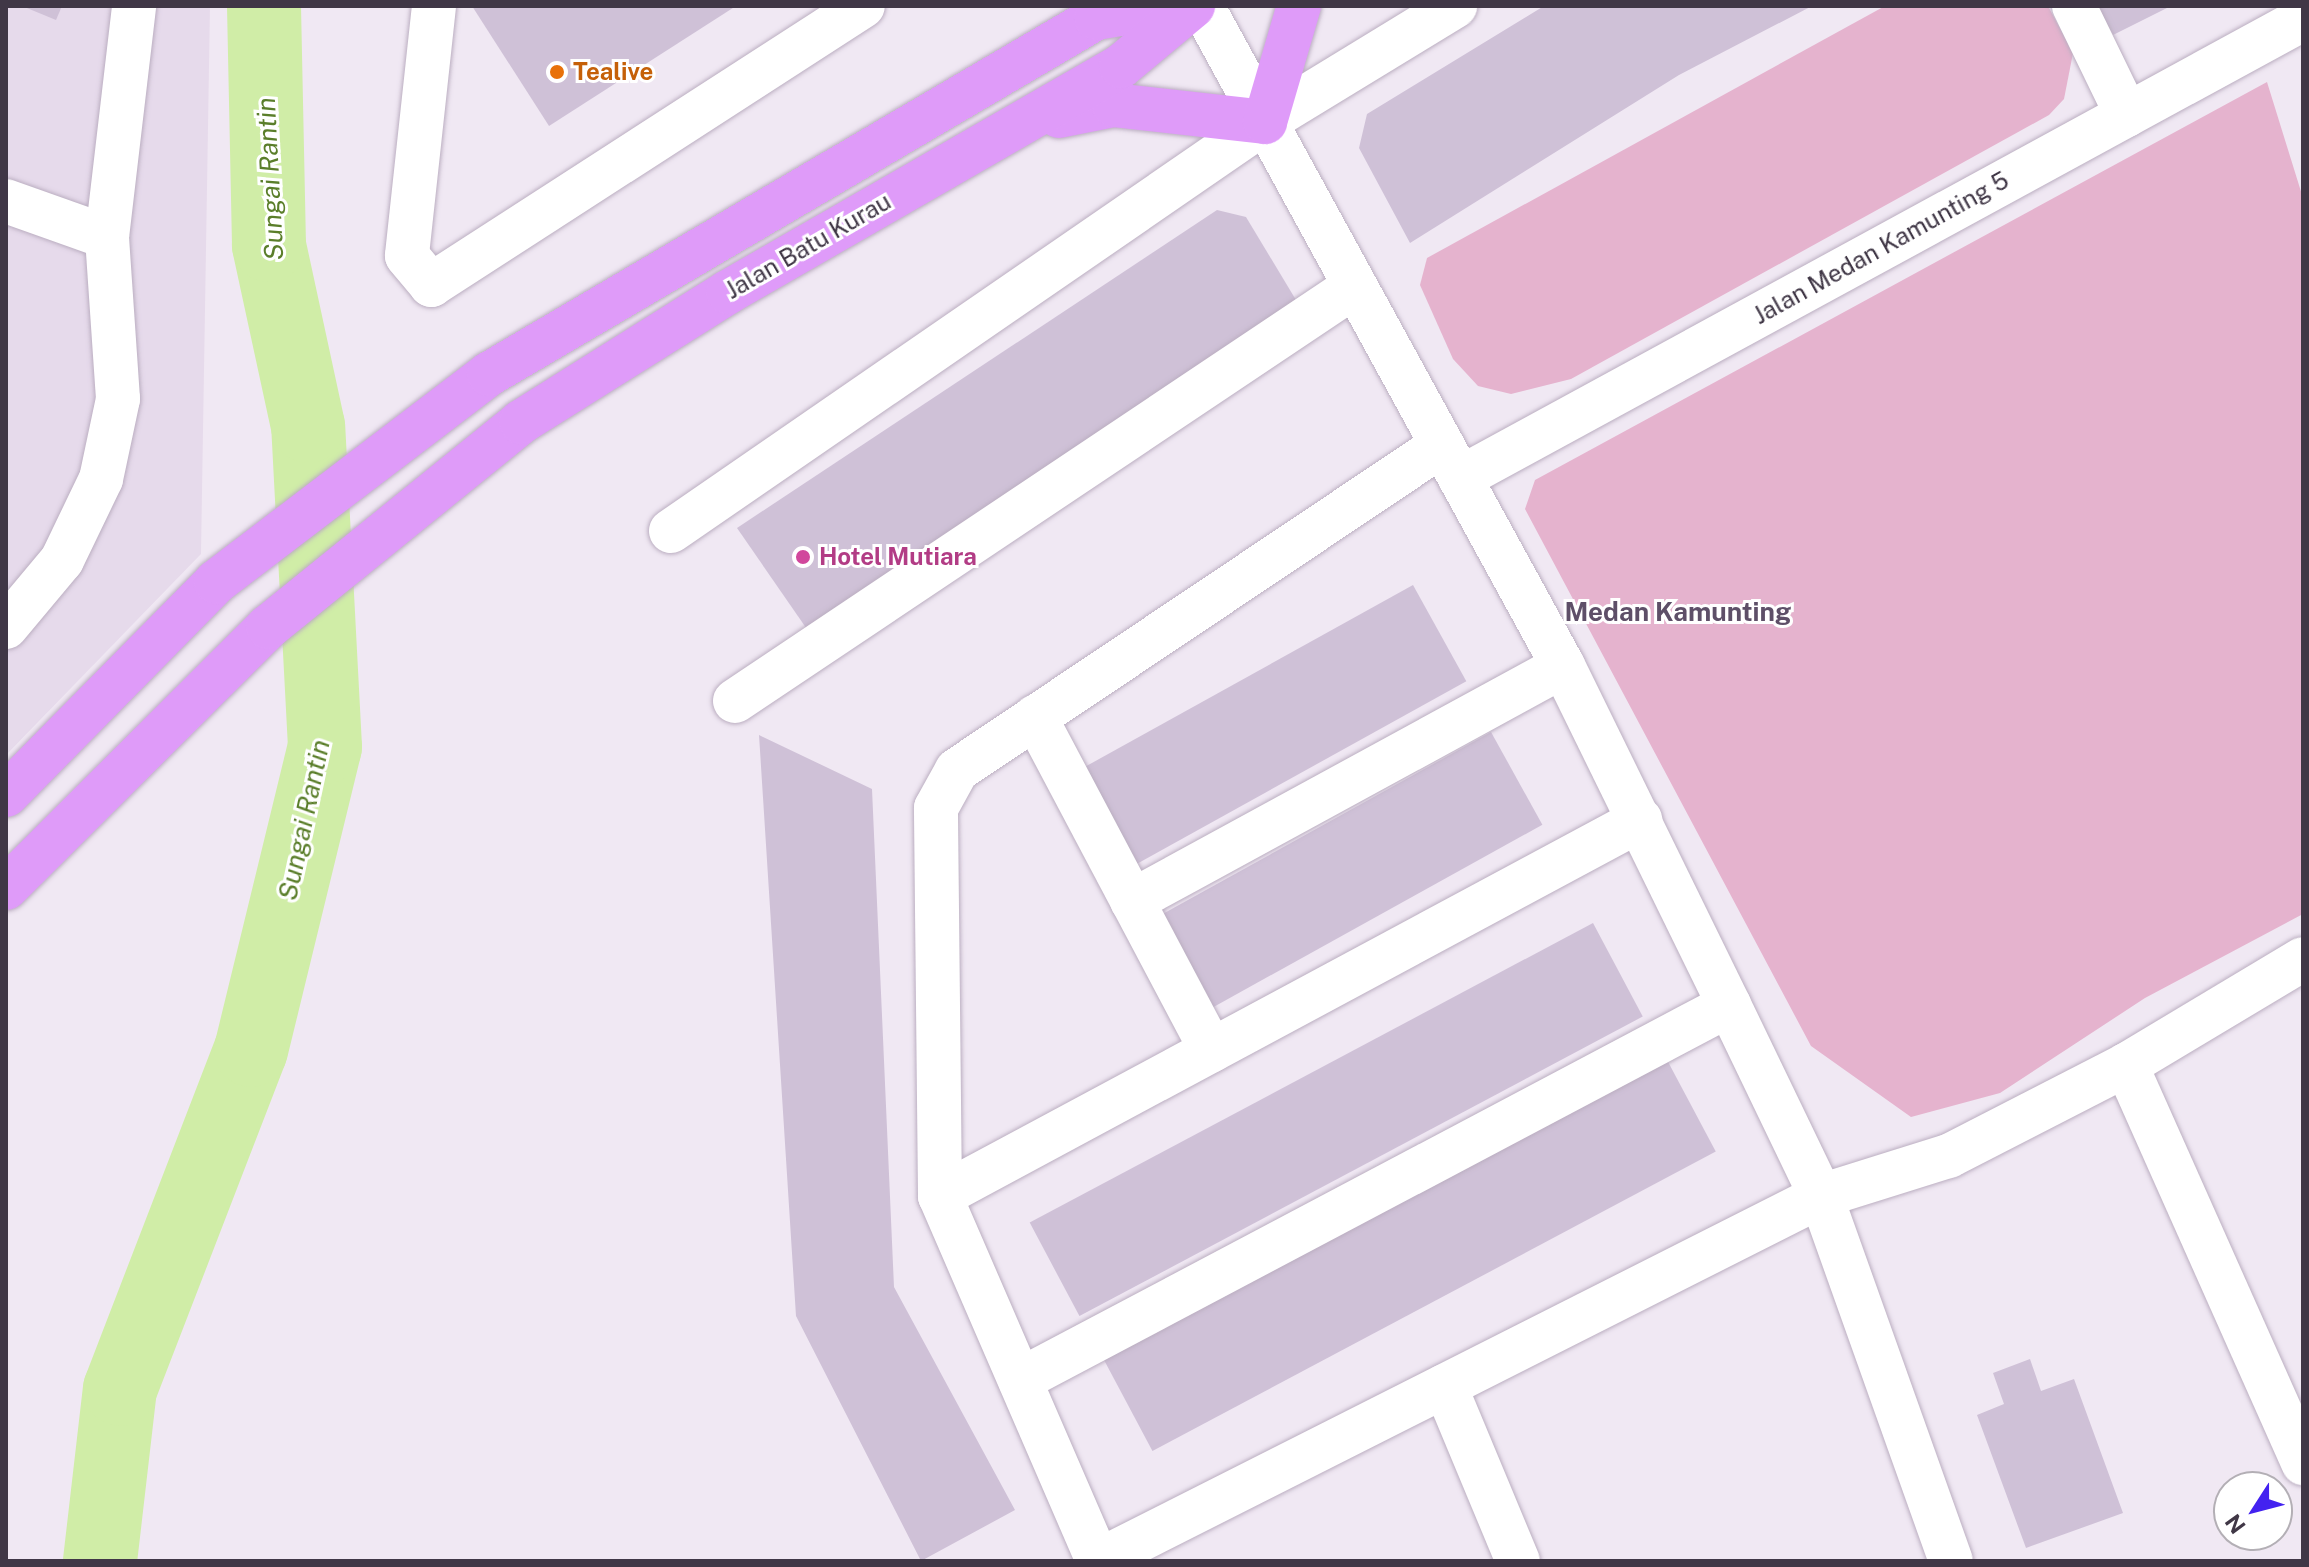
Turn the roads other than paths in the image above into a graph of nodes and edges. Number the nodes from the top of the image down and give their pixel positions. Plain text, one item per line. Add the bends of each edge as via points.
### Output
1 (134, 6) edge
2 (434, 6) edge
3 (863, 6) edge
4 (1169, 6) edge
5 (1193, 6) edge
6 (1202, 6) edge
7 (1299, 6) edge
8 (1455, 6) edge
9 (2074, 6) edge
10 (2303, 19) edge
11 (2127, 115) junction
12 (1265, 122) junction
13 (1021, 124) junction
14 (6, 201) edge
15 (107, 237) junction
16 (1355, 286) junction
17 (1451, 462) junction
18 (671, 531) dead end
19 (6, 627) edge
20 (1563, 666) junction
21 (735, 701) dead end
22 (1035, 717) junction
23 (6, 795) edge
24 (1640, 820) junction
25 (6, 888) edge
26 (1132, 901) junction
27 (2303, 959) edge
28 (1729, 1005) junction
29 (1211, 1050) junction
30 (2126, 1065) junction
31 (940, 1196) junction
32 (1821, 1196) junction
33 (1020, 1380) junction
34 (1445, 1386) junction
35 (2303, 1463) edge
36 (1098, 1561) edge
37 (1518, 1561) edge
38 (1951, 1561) edge

1 - 15 street
2 - 3 street via 407,256 431,285
4 - 23 main road via 1096,18 590,310 393,443 216,582
5 - 13 main road, Jalan Batu Kurau via 1121,66
6 - 12 street
7 - 12 main road
8 - 12 street
9 - 11 street
10 - 11 street, Jalan Medan Kamunting 5
11 - 17 street, Jalan Medan Kamunting 5
12 - 13 main road via 1114,105
12 - 16 street
12 - 18 street
13 - 25 main road, Jalan Batu Kurau via 620,357 427,494 268,627
14 - 15 street
15 - 19 street via 118,399 101,479 62,560
16 - 17 street
16 - 21 street
17 - 20 street
17 - 22 street, Jalan Medan Kamunting 5
20 - 24 street
20 - 26 street
22 - 26 street
22 - 31 street, Jalan Medan Kamunting 5 via 957,770 936,808
24 - 28 street
24 - 29 street
26 - 29 street
27 - 30 street
28 - 32 street
28 - 33 street
29 - 31 street
30 - 32 street via 1949,1156
30 - 35 street
31 - 33 street
32 - 34 street
32 - 38 street
33 - 36 street
34 - 36 street
34 - 37 street

